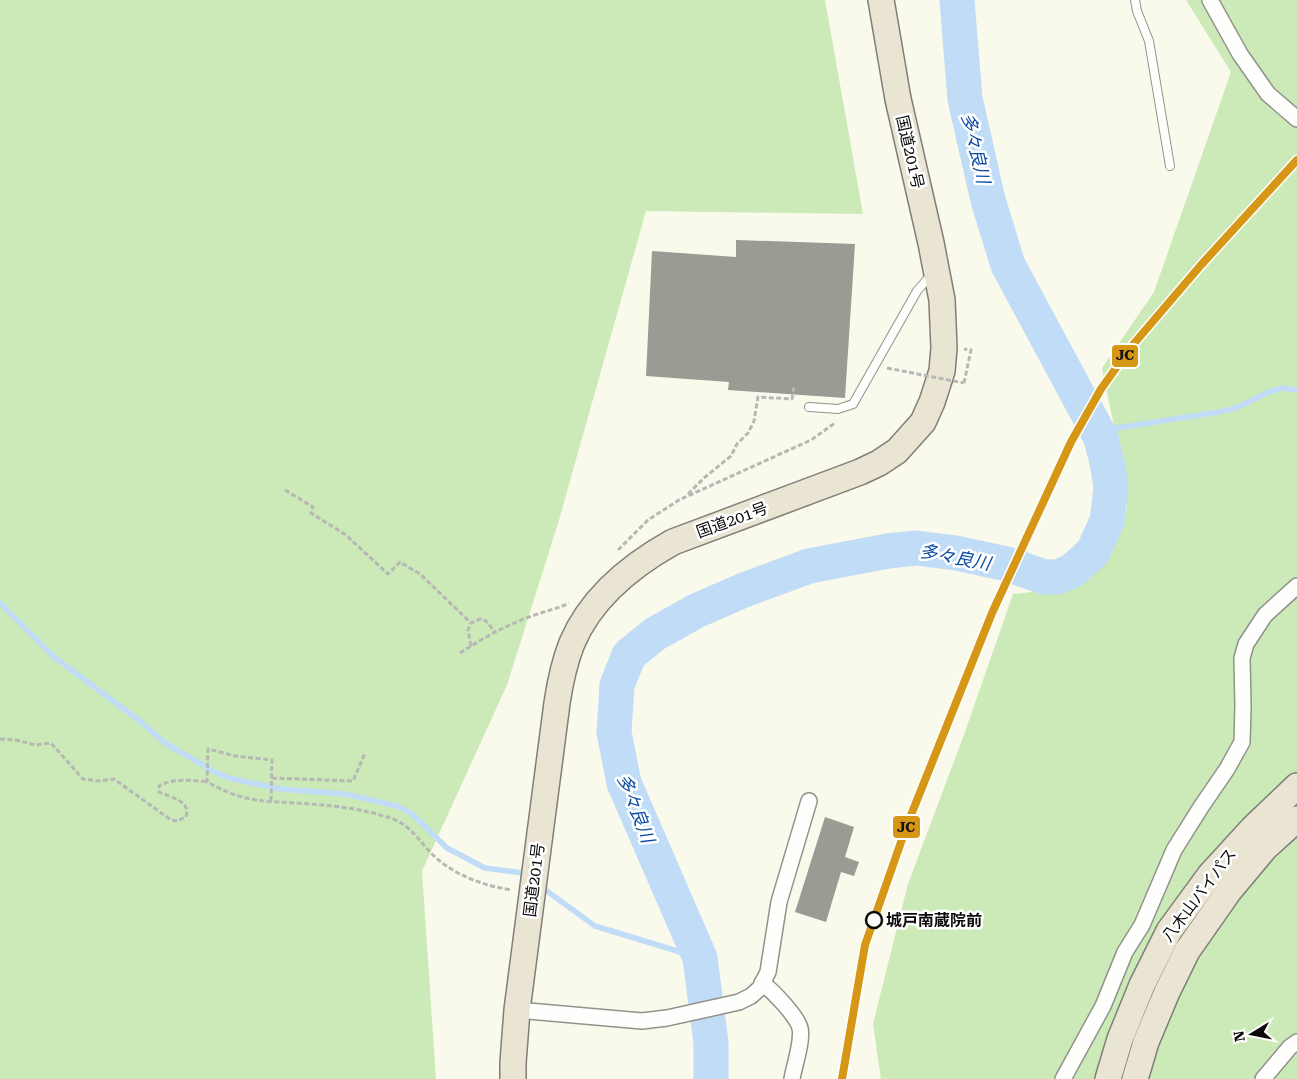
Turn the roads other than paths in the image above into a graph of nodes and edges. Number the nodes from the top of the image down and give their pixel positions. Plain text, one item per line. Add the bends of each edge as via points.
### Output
1 (881, 0) edge
2 (1135, 0) edge
3 (1210, 0) edge
4 (1297, 119) edge
5 (1170, 166) dead end
6 (936, 269) junction
7 (809, 407) dead end
8 (1297, 586) edge
9 (1297, 786) edge
10 (810, 801) dead end
11 (1297, 819) edge
12 (762, 983) junction
13 (518, 1010) junction
14 (1297, 1042) edge
15 (513, 1079) edge
16 (792, 1079) edge
17 (1062, 1079) edge
18 (1108, 1079) edge
19 (1135, 1079) edge
20 (1263, 1079) edge

1 - 6 highway, 国道201号 via 898,100
2 - 5 lane via 1149,41
3 - 4 street via 1240,54 1268,94
6 - 7 lane via 917,291 853,404 838,409
6 - 13 highway, 国道201号 via 944,322 942,371 923,422 907,442 879,463 860,472 673,542 622,576 583,622 563,671 552,732
8 - 17 street via 1265,616 1246,644 1242,658 1242,742 1174,850 1103,1006
9 - 18 highway, 八木山バイパス via 1210,876 1168,931 1142,985
10 - 12 street via 779,902 768,972
11 - 19 highway, 八木山バイパス via 1265,848 1229,890 1187,951 1146,1042
12 - 13 street via 752,996 739,1002 642,1021
12 - 16 street via 774,992 800,1026
13 - 15 highway, 国道201号
14 - 20 street

